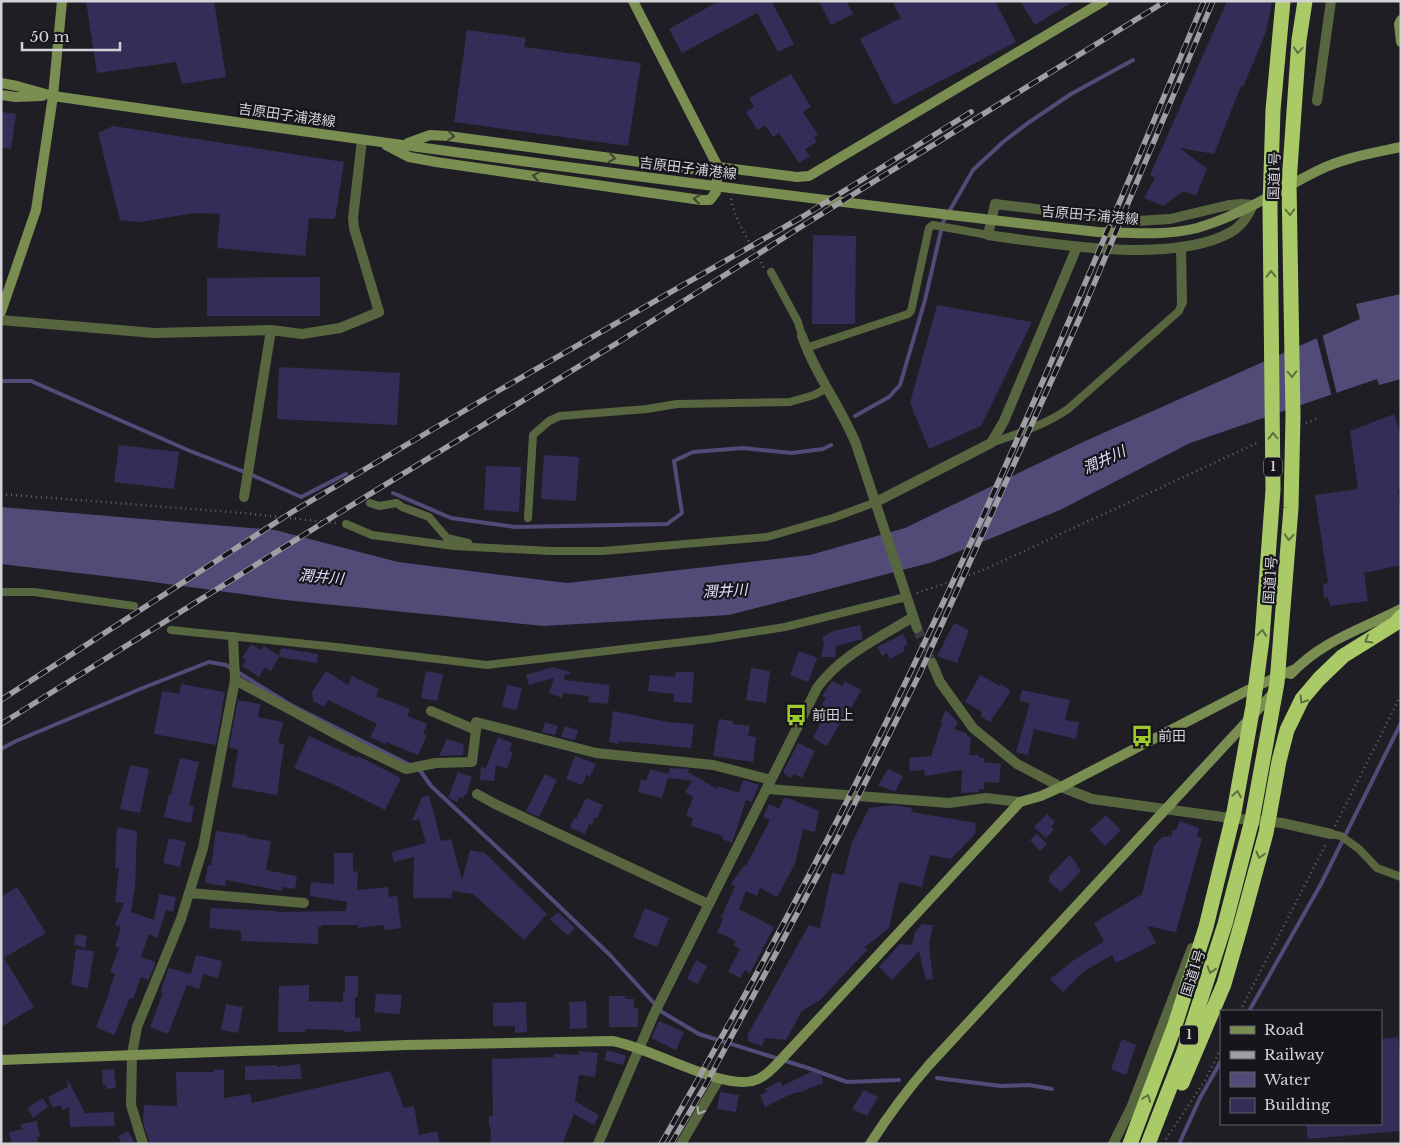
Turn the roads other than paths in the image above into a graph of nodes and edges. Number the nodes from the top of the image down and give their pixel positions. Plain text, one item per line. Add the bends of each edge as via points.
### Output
1 (62, 1) edge
2 (633, 1) edge
3 (1104, 1) edge
4 (1284, 1) edge
5 (1305, 1) edge
6 (1331, 1) edge
7 (1401, 20) edge
8 (1401, 42) edge
9 (1, 83) edge
10 (1, 95) edge
11 (53, 96) junction
12 (1317, 101) dead end
13 (362, 140) junction
14 (380, 142) junction
15 (404, 144) junction
16 (1401, 147) edge
17 (718, 167) junction
18 (1253, 206) junction
19 (988, 235) junction
20 (1076, 247) junction
21 (1181, 247) junction
22 (768, 272) road end
23 (1182, 303) joint
24 (1, 312) edge
25 (1, 320) edge
26 (271, 330) junction
27 (802, 336) joint
28 (806, 348) junction
29 (827, 388) junction
30 (991, 443) junction
31 (244, 497) dead end
32 (876, 502) junction
33 (370, 503) dead end
34 (528, 518) dead end
35 (346, 524) road end
36 (482, 547) junction
37 (1, 592) edge
38 (906, 597) junction
39 (134, 606) dead end
40 (1401, 609) edge
41 (913, 617) junction
42 (1401, 617) edge
43 (917, 628) tunnel mouth
44 (171, 630) dead end
45 (232, 637) junction
46 (932, 663) tunnel mouth
47 (1295, 669) junction
48 (235, 674) junction
49 (431, 712) dead end
50 (476, 730) junction
51 (769, 785) junction
52 (1061, 787) junction
53 (477, 794) dead end
54 (1020, 802) junction
55 (1166, 809) junction
56 (1230, 818) junction
57 (1331, 834) joint
58 (1401, 877) edge
59 (190, 893) junction
60 (304, 904) dead end
61 (708, 904) junction
62 (639, 1048) junction
63 (132, 1054) junction
64 (1, 1060) edge
65 (719, 1078) junction
66 (144, 1144) edge
67 (598, 1144) edge
68 (681, 1144) edge
69 (870, 1144) edge
70 (1113, 1144) edge
71 (1130, 1144) edge
72 (1149, 1144) edge

1 - 11 street
2 - 17 street
3 - 17 street via 813,174 797,177
71 -> 4 highway, 国道1号 / 1 via 1175,1025 1206,926 1234,812 1253,706 1262,639 1273,490 1270,206 1273,119
5 -> 72 highway, 国道1号 / 1 via 1299,40 1289,183 1293,416 1291,508 1277,683 1256,800 1225,924 1186,1045
6 - 12 street
7 - 8 street
9 - 11 street
10 - 11 street
11 - 13 street, 吉原田子浦港線
11 - 24 street via 36,210
13 - 14 street, 吉原田子浦港線
13 - 26 street via 354,228 380,312 340,328 302,334
14 - 15 street, 吉原田子浦港線
17 -> 14 street via 714,196 710,200 701,200 436,162 409,157
15 -> 17 street via 430,135 448,136 698,170
15 - 18 street, 吉原田子浦港線 via 1098,232 1156,234 1198,228
16 - 18 street, 吉原田子浦港線 via 1319,170
18 - 19 street via 1229,205 1170,219 1136,221 994,204
18 - 21 street via 1232,232
19 - 20 street
19 - 28 lane via 933,225 929,228 908,314
20 - 21 street via 1138,250
20 - 30 street via 1004,422
21 - 23 street
22 - 27 lane via 798,322
23 - 30 lane via 1179,311 1068,410
25 - 26 street via 154,333
26 - 31 street
27 - 28 street
28 - 29 street
29 - 32 street via 851,433
29 - 34 lane via 814,396 790,402 677,404 560,416 533,435
30 - 32 street
32 - 36 lane via 834,518 767,536 603,551
32 - 38 street
33 - 36 lane via 378,506 398,503 429,517 447,538
35 - 36 lane via 372,535
37 - 39 lane via 34,592
38 - 41 street
38 - 45 lane via 775,628 709,639 487,665
40 - 47 street via 1328,644
41 - 43 street
41 - 51 street via 856,651 828,674
42 -> 72 highway via 1352,650 1319,679 1302,699 1287,730 1266,833 1224,984 1183,1080
44 - 45 lane
45 - 48 street
46 - 52 street via 940,682 972,728 1017,764
47 - 52 street
47 - 55 street
48 - 50 street via 362,748 406,769 436,763 472,762
48 - 59 street via 203,848
49 - 50 street
50 - 51 street via 476,722 596,753 713,765
51 - 54 street via 949,803 986,798
51 - 61 street
52 - 54 street
52 - 55 street via 1092,798
53 - 61 street
54 - 65 street via 777,1064 753,1081
55 - 56 street
55 - 69 street via 908,1089
56 - 57 street via 1282,823
56 - 70 street via 1197,936 1131,1108
57 - 58 lane via 1341,836 1359,849 1378,868
59 - 60 street
59 - 63 street via 137,1027
61 - 62 street
62 - 63 street via 612,1041
62 - 65 street
62 - 67 street
63 - 64 street
63 - 66 street via 131,1105
65 -> 68 street

